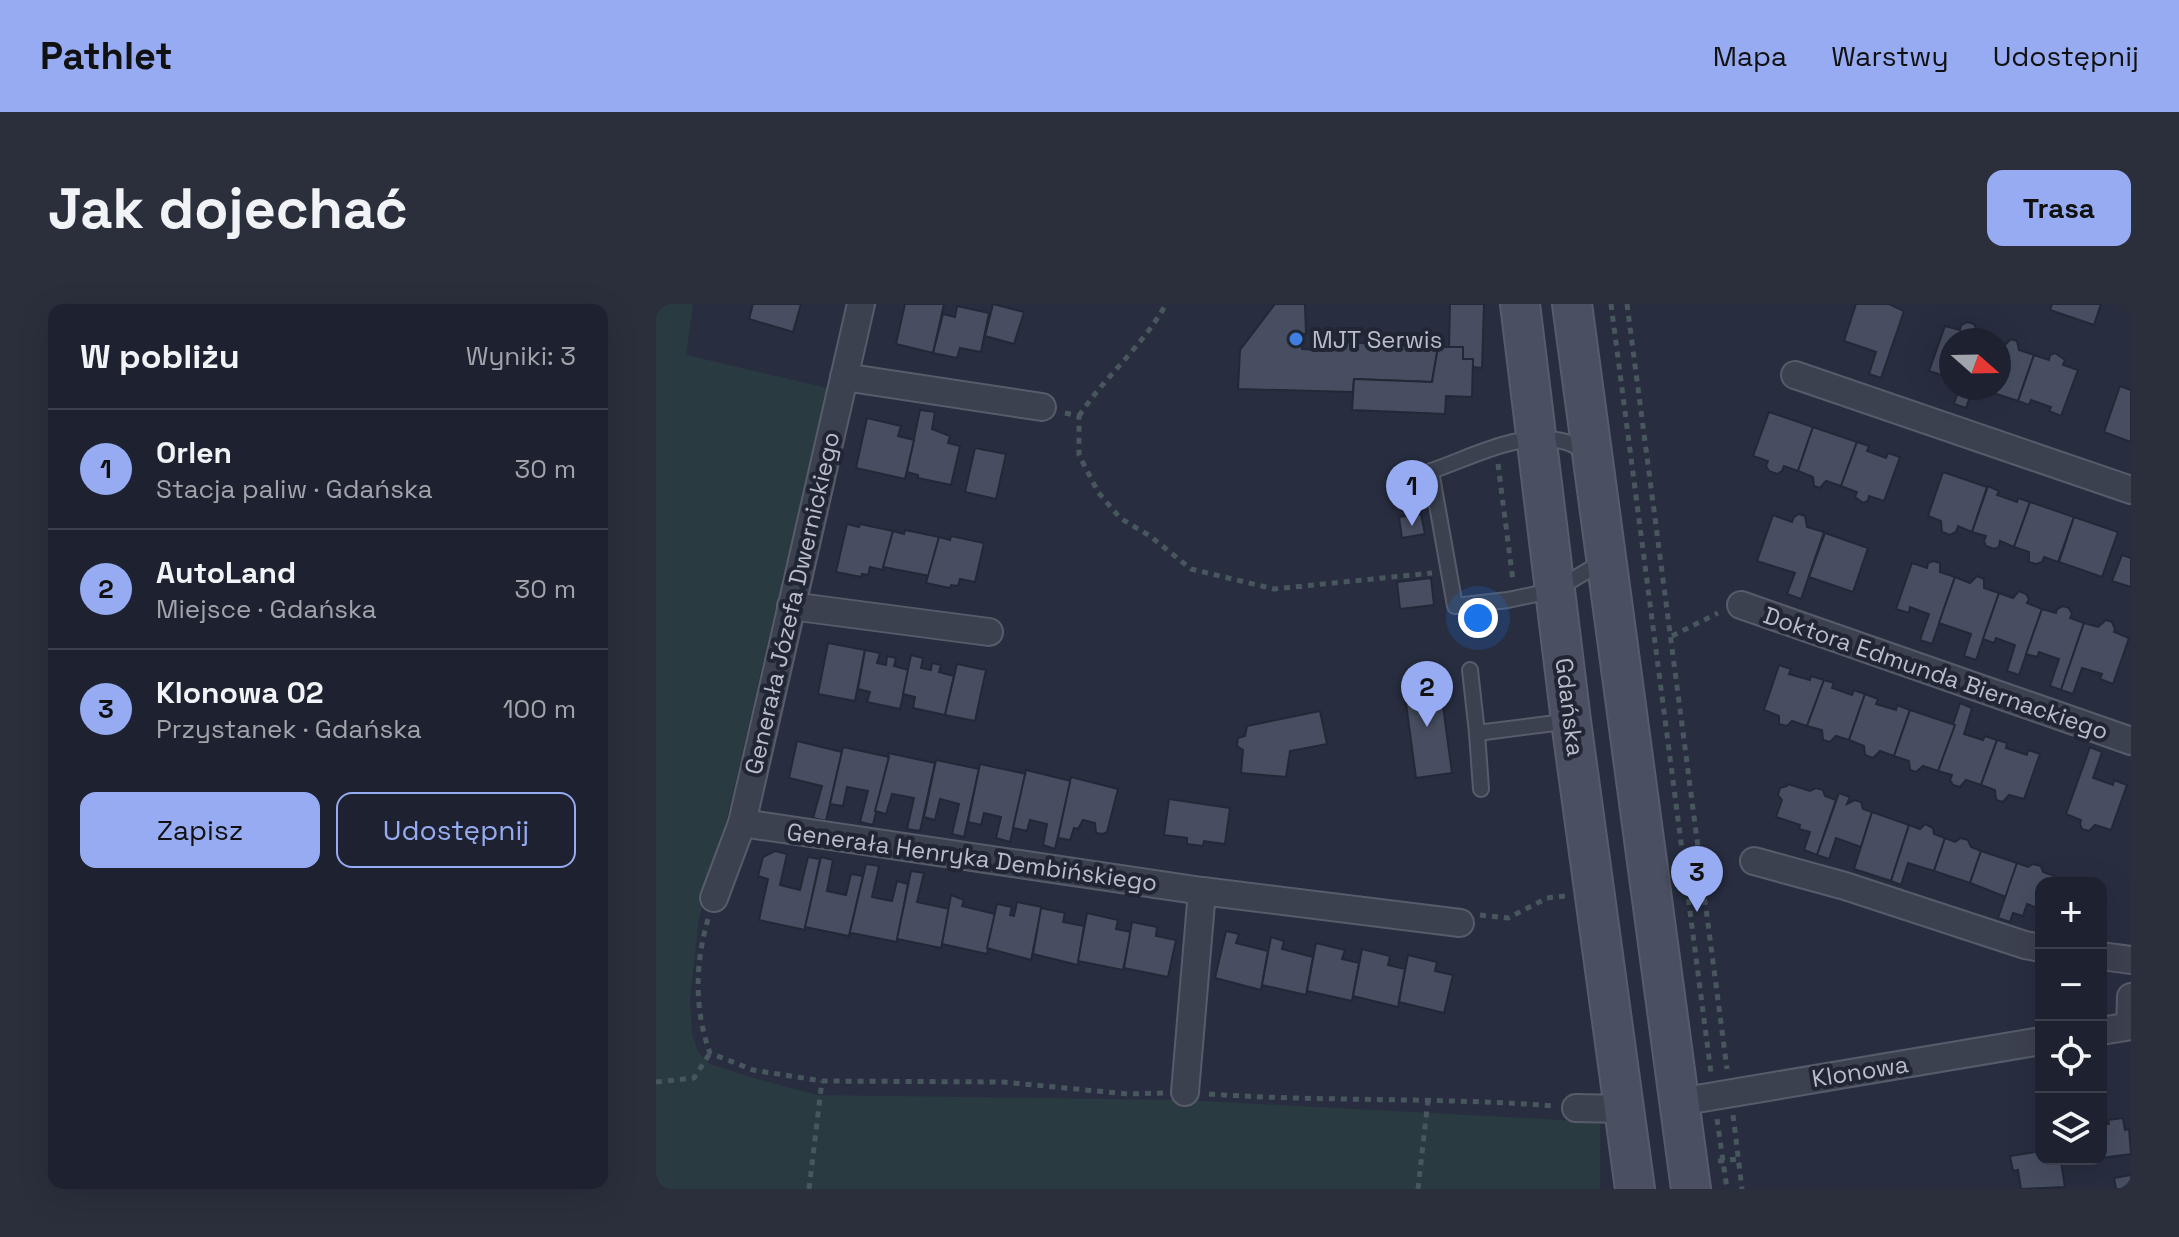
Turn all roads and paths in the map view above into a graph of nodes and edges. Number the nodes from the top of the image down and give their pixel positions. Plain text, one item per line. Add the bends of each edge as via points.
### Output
1 (861, 304) edge
2 (1166, 304) edge
3 (1520, 304) edge
4 (1572, 304) edge
5 (1611, 304) edge
6 (1627, 304) edge
7 (1795, 375) dead end
8 (844, 377) junction
9 (1042, 407) joint
10 (1079, 416) junction
11 (1536, 438) junction
12 (1593, 454) junction
13 (2131, 490) edge
14 (1607, 559) junction
15 (1449, 571) junction
16 (1555, 590) junction
17 (1741, 605) dead end
18 (791, 606) junction
19 (1705, 618) dead end
20 (989, 632) dead end
21 (1672, 636) junction
22 (1470, 670) dead end
23 (1571, 721) junction
24 (1477, 733) junction
25 (2131, 741) edge
26 (1481, 789) dead end
27 (742, 823) junction
28 (1754, 861) dead end
29 (1202, 891) junction
30 (1578, 895) dead end
31 (714, 898) joint
32 (1460, 923) joint
33 (2035, 947) edge
34 (2107, 957) edge
35 (2131, 960) edge
36 (2131, 997) edge
37 (2131, 1026) edge
38 (2107, 1030) edge
39 (2035, 1042) edge
40 (710, 1053) junction
41 (822, 1081) junction
42 (656, 1082) edge
43 (1185, 1092) junction
44 (1708, 1097) junction
45 (1428, 1100) junction
46 (1576, 1108) joint
47 (1624, 1109) junction
48 (809, 1189) edge
49 (1418, 1189) edge
50 (1635, 1189) edge
51 (1691, 1189) edge
52 (1727, 1189) edge
53 (1742, 1189) edge

1 - 8 street, Generała Józefa Dwernickiego
2 - 10 path via 1155,325
3 - 11 main road, Gdańska
4 - 12 main road
5 - 44 path
6 - 21 path
7 - 13 street
8 - 9 street
8 - 18 street, Generała Józefa Dwernickiego
9 - 10 path
10 - 15 path via 1079,455 1098,492 1120,518 1191,569 1274,589
11 - 12 lane
11 - 15 lane via 1431,471
11 - 16 main road, Gdańska
12 - 14 main road
14 - 16 lane
14 - 44 main road
15 - 16 lane via 1455,606
16 - 23 main road, Gdańska
17 - 25 street, Doktora Edmunda Biernackiego
18 - 20 street
18 - 27 street, Generała Józefa Dwernickiego
19 - 21 path
21 - 44 path
22 - 24 lane
23 - 24 lane
23 - 47 main road, Gdańska
24 - 26 lane
27 - 29 street, Generała Henryka Dembińskiego
27 - 31 street, Generała Józefa Dwernickiego
28 - 33 street
29 - 32 street, Generała Henryka Dembińskiego
29 - 43 street
30 - 32 path via 1547,898 1508,918 1462,912
31 - 40 path via 701,944 697,992 700,1027
34 - 35 street
36 - 37 street
37 - 38 street
39 - 44 street, Klonowa
40 - 41 path via 753,1070
40 - 42 path via 694,1078
41 - 43 path via 1003,1082 1128,1094
41 - 48 path
43 - 45 path
44 - 47 main road
44 - 51 main road
44 - 52 path
44 - 53 path
45 - 46 path
45 - 49 path
46 - 47 street
47 - 50 main road, Gdańska

